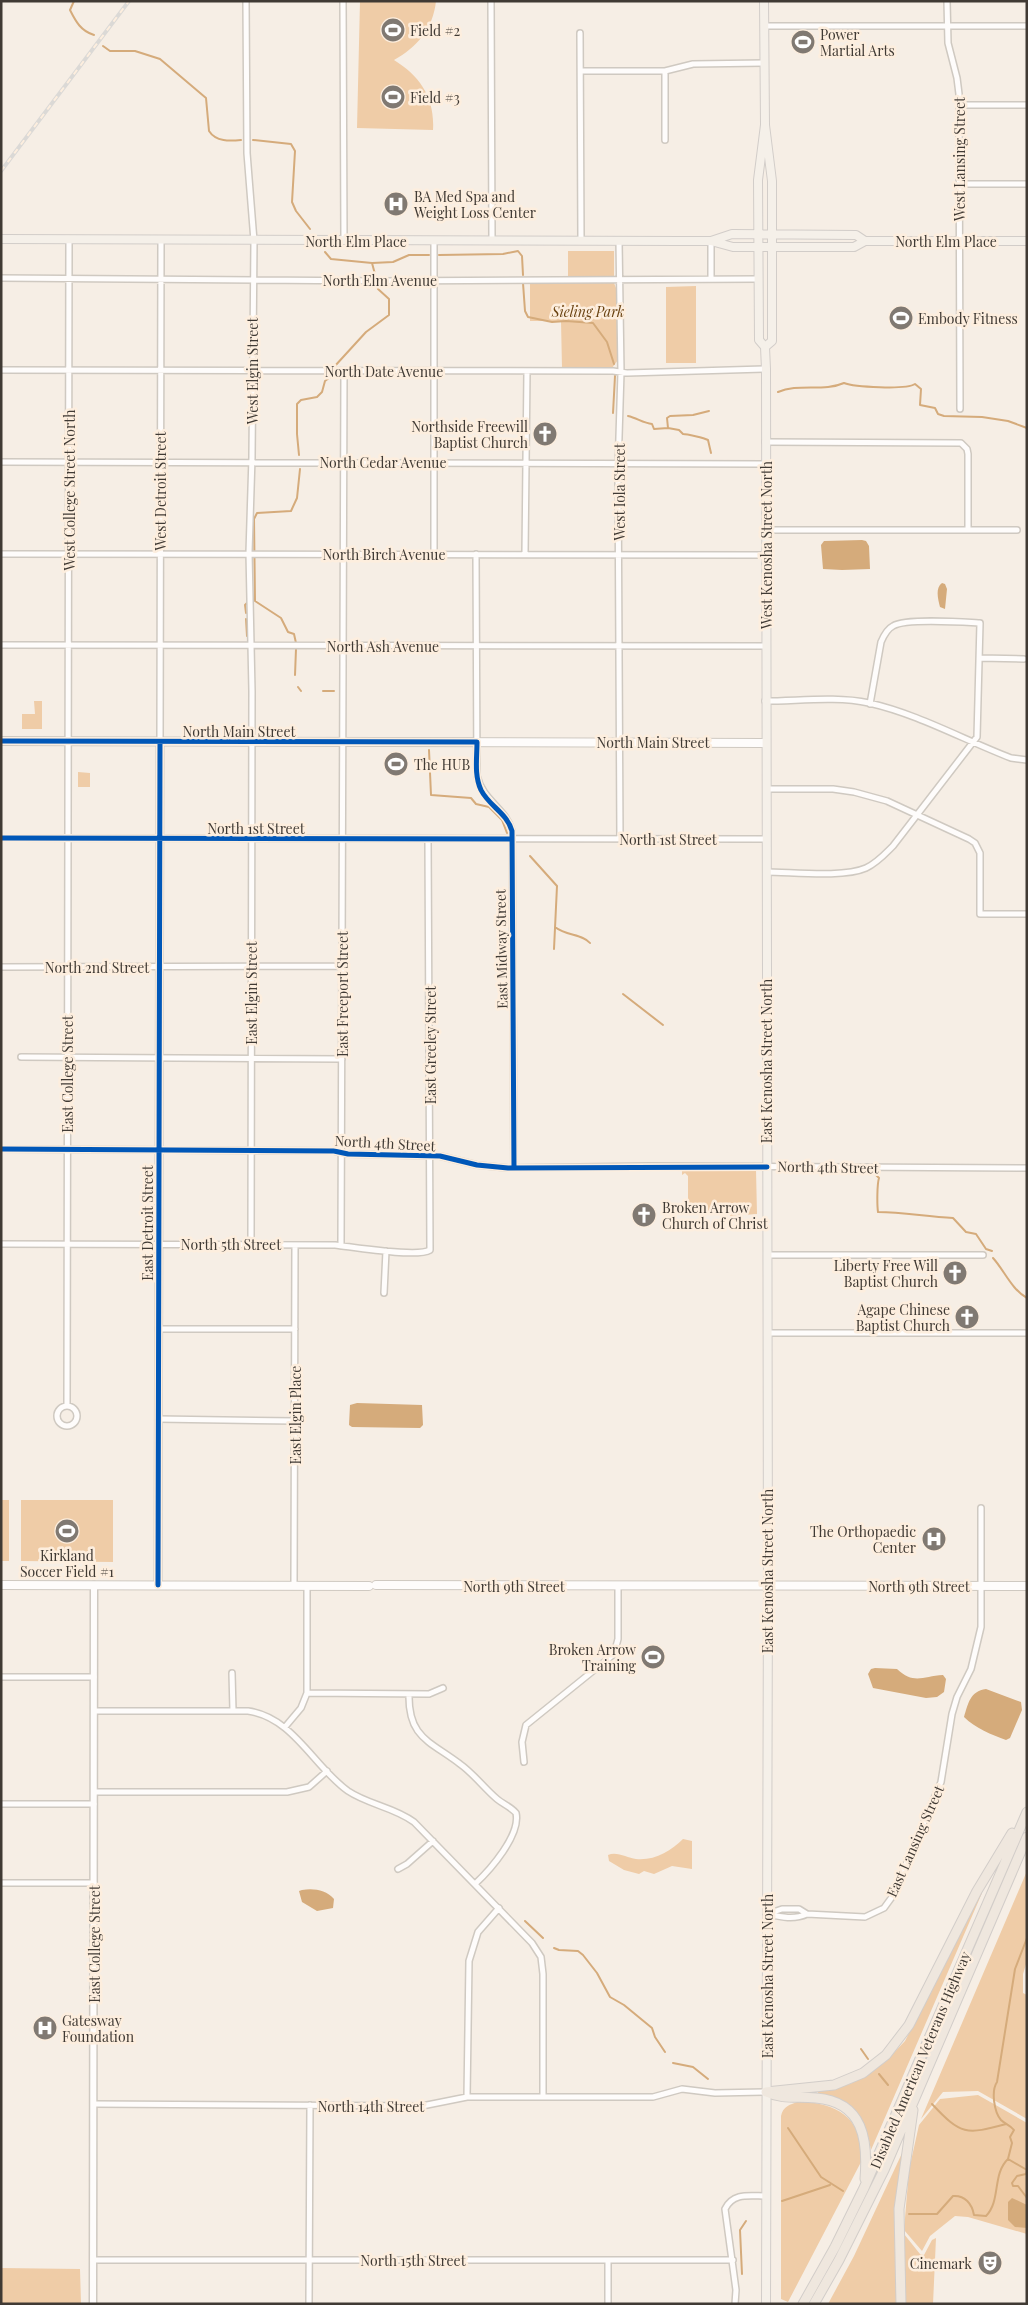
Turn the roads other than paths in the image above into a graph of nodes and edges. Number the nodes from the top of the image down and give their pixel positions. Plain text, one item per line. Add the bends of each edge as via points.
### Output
1 (246, 1) edge
2 (343, 1) edge
3 (491, 1) edge
4 (764, 1) edge
5 (947, 1) edge
6 (764, 26) junction
7 (947, 26) junction
8 (1027, 26) edge
9 (580, 33) dead end
10 (764, 63) junction
11 (581, 71) junction
12 (665, 71) junction
13 (959, 105) junction
14 (1027, 105) edge
15 (765, 125) junction
16 (665, 140) dead end
17 (959, 184) junction
18 (1027, 184) edge
19 (759, 234) junction
20 (772, 234) junction
21 (1, 239) edge
22 (69, 239) junction
23 (161, 240) junction
24 (344, 240) junction
25 (254, 241) junction
26 (434, 241) junction
27 (492, 241) junction
28 (581, 241) junction
29 (619, 241) junction
30 (711, 241) junction
31 (866, 241) junction
32 (960, 241) junction
33 (1027, 241) edge
34 (772, 247) junction
35 (758, 248) junction
36 (1, 278) edge
37 (69, 278) junction
38 (160, 278) junction
39 (253, 279) junction
40 (711, 279) junction
41 (758, 279) junction
42 (434, 280) junction
43 (618, 280) junction
44 (765, 347) junction
45 (69, 369) junction
46 (766, 369) junction
47 (1, 370) edge
48 (160, 370) junction
49 (252, 370) junction
50 (434, 371) junction
51 (527, 371) junction
52 (344, 372) junction
53 (621, 372) junction
54 (960, 409) dead end
55 (766, 442) junction
56 (1, 462) edge
57 (69, 462) junction
58 (160, 462) junction
59 (252, 462) junction
60 (343, 462) junction
61 (434, 462) junction
62 (527, 462) junction
63 (618, 462) junction
64 (766, 464) junction
65 (968, 529) junction
66 (766, 530) junction
67 (1017, 530) dead end
68 (68, 553) junction
69 (160, 553) junction
70 (251, 553) junction
71 (342, 553) junction
72 (1, 554) edge
73 (434, 554) junction
74 (476, 554) junction
75 (525, 554) junction
76 (618, 555) junction
77 (766, 556) junction
78 (1, 645) edge
79 (68, 645) junction
80 (160, 645) junction
81 (252, 645) junction
82 (343, 645) junction
83 (477, 646) junction
84 (619, 646) junction
85 (766, 646) junction
86 (978, 658) junction
87 (1024, 660) dead end
88 (766, 701) junction
89 (870, 704) junction
90 (1, 742) edge
91 (68, 742) junction
92 (160, 742) junction
93 (251, 742) junction
94 (343, 742) junction
95 (477, 742) junction
96 (619, 742) junction
97 (766, 742) junction
98 (973, 742) junction
99 (1027, 760) edge
100 (766, 793) junction
101 (917, 815) junction
102 (1, 838) edge
103 (67, 838) junction
104 (160, 839) junction
105 (251, 839) junction
106 (512, 839) junction
107 (620, 839) junction
108 (766, 839) junction
109 (342, 840) junction
110 (428, 840) junction
111 (766, 872) junction
112 (1027, 914) edge
113 (251, 966) junction
114 (342, 966) junction
115 (1, 967) edge
116 (68, 967) junction
117 (158, 967) junction
118 (22, 1057) dead end
119 (67, 1057) junction
120 (158, 1058) junction
121 (251, 1058) junction
122 (342, 1059) junction
123 (1, 1149) edge
124 (67, 1149) junction
125 (158, 1150) junction
126 (251, 1151) junction
127 (342, 1153) junction
128 (430, 1156) junction
129 (514, 1167) junction
130 (767, 1167) junction
131 (1027, 1168) edge
132 (1, 1244) edge
133 (67, 1244) junction
134 (158, 1244) junction
135 (251, 1245) junction
136 (295, 1245) junction
137 (341, 1246) junction
138 (386, 1251) junction
139 (429, 1251) joint
140 (767, 1254) junction
141 (983, 1255) dead end
142 (384, 1293) dead end
143 (158, 1329) junction
144 (295, 1329) junction
145 (767, 1333) junction
146 (1027, 1334) edge
147 (67, 1406) junction
148 (158, 1419) junction
149 (295, 1421) junction
150 (981, 1508) dead end
151 (1, 1585) edge
152 (94, 1585) junction
153 (158, 1585) junction
154 (294, 1586) junction
155 (307, 1586) junction
156 (618, 1586) junction
157 (768, 1586) junction
158 (980, 1586) junction
159 (1027, 1586) edge
160 (232, 1673) dead end
161 (1, 1677) edge
162 (94, 1677) junction
163 (443, 1688) dead end
164 (307, 1693) junction
165 (409, 1694) junction
166 (94, 1711) junction
167 (233, 1711) junction
168 (285, 1727) junction
169 (524, 1762) dead end
170 (327, 1771) junction
171 (94, 1792) junction
172 (1, 1804) edge
173 (94, 1804) junction
174 (1027, 1811) edge
175 (1027, 1837) edge
176 (433, 1841) junction
177 (1025, 1844) edge
178 (398, 1869) dead end
179 (1, 1883) edge
180 (94, 1883) junction
181 (475, 1884) junction
182 (498, 1908) junction
183 (767, 1914) junction
184 (808, 1914) junction
185 (766, 2092) junction
186 (915, 2096) junction
187 (467, 2097) junction
188 (543, 2097) junction
189 (94, 2104) junction
190 (310, 2106) junction
191 (864, 2188) junction
192 (766, 2196) junction
193 (310, 2259) junction
194 (93, 2260) junction
195 (733, 2260) junction
196 (608, 2261) junction
197 (93, 2304) edge
198 (310, 2304) edge
199 (608, 2304) edge
200 (735, 2304) edge
201 (766, 2304) edge
202 (803, 2304) edge
203 (814, 2304) edge
204 (901, 2304) edge

1 - 25 street, West Elgin Street via 247,153
2 - 24 street
3 - 27 street
4 - 6 main road, West Kenosha Street North
5 - 7 street, West Lansing Street
6 - 7 street
6 - 10 main road, West Kenosha Street North
7 - 8 street
7 - 13 street, West Lansing Street
9 - 11 street
10 - 12 street via 693,64
10 - 15 main road, West Kenosha Street North
11 - 12 street
11 - 28 street
12 - 16 street
13 - 14 street
13 - 17 street, West Lansing Street
15 - 19 main road, West Kenosha Street North via 758,180
15 - 20 main road, West Kenosha Street North via 772,181
17 - 18 street
17 - 32 street, West Lansing Street
19 - 20 main road, North Elm Place
19 - 30 main road, North Elm Place via 732,234
19 - 35 main road, West Kenosha Street North
20 - 31 main road, North Elm Place via 856,235
20 - 34 main road, West Kenosha Street North
21 - 22 main road, North Elm Place
22 - 23 main road, North Elm Place
22 - 37 street, West College Street North
23 - 25 main road, North Elm Place
23 - 38 street, West Detroit Street
24 - 25 main road, North Elm Place
24 - 26 main road, North Elm Place
25 - 39 street, West Elgin Street
26 - 27 main road, North Elm Place
26 - 42 street
27 - 28 main road, North Elm Place
28 - 29 main road, North Elm Place
29 - 30 main road, North Elm Place
29 - 43 street, West Iola Street
30 - 35 main road, North Elm Place via 733,247
30 - 40 street
31 - 32 main road, North Elm Place
31 - 34 main road, North Elm Place via 854,247
32 - 33 main road, North Elm Place
32 - 54 street, West Lansing Street
34 - 35 main road, North Elm Place
34 - 44 main road, West Kenosha Street North via 772,341
35 - 41 main road, West Kenosha Street North
36 - 37 street, North Elm Avenue
37 - 38 street, North Elm Avenue
37 - 45 street, West College Street North
38 - 39 street, North Elm Avenue
38 - 48 street, West Detroit Street
39 - 42 street, North Elm Avenue
39 - 49 street, West Elgin Street
40 - 41 street, North Elm Avenue
40 - 43 street, North Elm Avenue
41 - 44 main road, West Kenosha Street North via 759,340
42 - 43 street, North Elm Avenue
42 - 50 street
43 - 53 street, West Iola Street
44 - 46 main road, West Kenosha Street North
45 - 47 street, North Date Avenue
45 - 48 street, North Date Avenue
45 - 57 street, West College Street North
46 - 53 street, North Date Avenue
46 - 55 main road, West Kenosha Street North
48 - 49 street, North Date Avenue
48 - 58 street, West Detroit Street
49 - 52 street, North Date Avenue
49 - 59 street, West Elgin Street
50 - 51 street, North Date Avenue
50 - 52 street, North Date Avenue
50 - 61 street
51 - 53 street, North Date Avenue
51 - 62 street
52 - 60 street, East Freeport Street
53 - 63 street, West Iola Street
55 - 64 main road, West Kenosha Street North
55 - 65 street via 961,444 968,454
56 - 57 street, North Cedar Avenue
57 - 58 street, North Cedar Avenue
57 - 68 street, West College Street North
58 - 59 street, North Cedar Avenue
58 - 69 street, West Detroit Street
59 - 60 street, North Cedar Avenue
59 - 70 street, West Elgin Street
60 - 61 street, North Cedar Avenue
60 - 71 street, East Freeport Street
61 - 62 street, North Cedar Avenue
61 - 73 street
62 - 63 street, North Cedar Avenue
62 - 75 street
63 - 64 street, North Cedar Avenue
63 - 76 street, West Iola Street
64 - 66 main road, West Kenosha Street North
65 - 66 street
65 - 67 street
66 - 77 main road, West Kenosha Street North
68 - 69 street, North Birch Avenue
68 - 72 street, North Birch Avenue
68 - 79 street, West College Street North
69 - 70 street, North Birch Avenue
69 - 80 street, West Detroit Street
70 - 71 street, North Birch Avenue
70 - 81 street, West Elgin Street
71 - 73 street, North Birch Avenue
71 - 82 street, East Freeport Street
73 - 74 street, North Birch Avenue
74 - 75 street, North Birch Avenue
74 - 83 street, East Midway Street
75 - 76 street, North Birch Avenue
76 - 77 street, North Birch Avenue
76 - 84 street, West Iola Street
77 - 85 main road, West Kenosha Street North
78 - 79 street, North Ash Avenue
79 - 80 street, North Ash Avenue
79 - 91 street, West College Street North
80 - 81 street, North Ash Avenue
80 - 92 street, West Detroit Street
81 - 82 street, North Ash Avenue
81 - 93 street, West Elgin Street
82 - 83 street, North Ash Avenue
82 - 94 street, East Freeport Street
83 - 84 street, North Ash Avenue
83 - 95 street, East Midway Street
84 - 85 street, North Ash Avenue
84 - 96 street, West Iola Street
85 - 88 main road, West Kenosha Street North
86 - 87 street
86 - 89 street via 980,623 902,622 884,634
86 - 98 street via 978,732
88 - 89 street
88 - 97 main road, West Kenosha Street North
89 - 98 street
90 - 91 main road, North Main Street
91 - 92 main road, North Main Street
91 - 103 street, East College Street
92 - 93 main road, North Main Street
92 - 104 street, East Detroit Street
93 - 94 main road, North Main Street
93 - 105 street, East Elgin Street
94 - 95 main road, North Main Street
94 - 109 street, East Freeport Street
95 - 96 main road, North Main Street
95 - 106 street, East Midway Street via 479,783 488,800 508,821
96 - 97 main road, North Main Street
96 - 107 street, West Iola Street
97 - 100 main road
98 - 99 street via 1012,758
98 - 101 street
100 - 101 street via 850,792 887,801
100 - 108 main road, East Kenosha Street North
101 - 111 street via 888,852 864,869 837,873
101 - 112 street via 978,846 980,914
102 - 103 street, North 1st Street
103 - 104 street, North 1st Street
103 - 116 street, East College Street
104 - 105 street, North 1st Street
104 - 117 street, East Detroit Street
105 - 109 street, North 1st Street
105 - 113 street, East Elgin Street
106 - 107 street, North 1st Street
106 - 110 street, North 1st Street
106 - 129 street, East Midway Street
107 - 108 street, North 1st Street
108 - 111 main road, East Kenosha Street North
109 - 110 street, North 1st Street
109 - 114 street, East Freeport Street
110 - 128 street, East Greeley Street
111 - 130 main road, East Kenosha Street North
113 - 114 street, North 2nd Street
113 - 117 street, North 2nd Street
113 - 121 street, East Elgin Street
114 - 122 street, East Freeport Street
115 - 116 street, North 2nd Street
116 - 117 street, North 2nd Street
116 - 119 street, East College Street
117 - 120 street, East Detroit Street
118 - 119 street
119 - 120 street
119 - 124 street, East College Street
120 - 121 street
120 - 125 street, East Detroit Street
121 - 122 street
121 - 126 street, East Elgin Street
122 - 127 street, East Freeport Street
123 - 124 street, North 4th Street
124 - 125 street, North 4th Street
124 - 133 street, East College Street
125 - 126 street, North 4th Street
125 - 134 street, East Detroit Street
126 - 127 street, North 4th Street
126 - 135 street, East Elgin Street
127 - 128 street, North 4th Street
127 - 137 street, East Freeport Street
128 - 129 street, North 4th Street via 485,1166
128 - 139 street, East Greeley Street
129 - 130 street, North 4th Street
130 - 131 street, North 4th Street
130 - 140 main road, East Kenosha Street North
132 - 133 street, North 5th Street
133 - 134 street, North 5th Street
133 - 147 street, East College Street
134 - 135 street, North 5th Street
134 - 143 street, East Detroit Street
135 - 136 street, North 5th Street
136 - 137 street, North 5th Street
136 - 144 street, East Elgin Place
137 - 138 street, North 5th Street
138 - 139 street, North 5th Street
138 - 142 street
140 - 141 street
140 - 145 main road, East Kenosha Street North
143 - 144 street
143 - 148 street, East Detroit Street
144 - 149 street, East Elgin Place
145 - 146 street
145 - 157 main road, East Kenosha Street North
147 - 147 street, East College Street via 58,1410 56,1416 58,1422 67,1427 76,1422 77,1415 74,1408
148 - 149 street
148 - 153 street, East Detroit Street
149 - 154 street, East Elgin Place
150 - 158 street, East Lansing Street
151 - 152 main road, North 9th Street
152 - 153 main road, North 9th Street
152 - 162 street, East College Street
153 - 154 main road, North 9th Street
154 - 155 main road, North 9th Street
155 - 156 main road, North 9th Street
155 - 164 street
156 - 157 main road, North 9th Street
156 - 169 street via 618,1639 614,1654 526,1725 522,1742
157 - 158 main road, North 9th Street
157 - 183 main road, East Kenosha Street North
158 - 159 main road, North 9th Street
158 - 184 street, East Lansing Street via 978,1646 952,1714 941,1782 892,1897 875,1914 861,1917
160 - 167 street
161 - 162 street
162 - 166 street, East College Street
163 - 165 street via 429,1694
164 - 165 street
164 - 168 street via 301,1708
165 - 181 street via 410,1716 422,1736 462,1765 516,1815 501,1855
166 - 167 street
166 - 171 street, East College Street
167 - 168 street via 263,1714
168 - 170 street
170 - 171 street via 309,1787 287,1792
170 - 176 street via 360,1798 410,1819
171 - 173 street, East College Street
172 - 173 street
173 - 180 street, East College Street
174 - 185 highway via 977,1891 917,2010 895,2045 874,2066 834,2085
174 - 191 highway, Disabled American Veterans Highway
175 - 177 highway, Disabled American Veterans Highway
176 - 178 street
176 - 181 street
177 - 186 highway, Disabled American Veterans Highway
179 - 180 street
180 - 189 street, East College Street
181 - 182 street
182 - 187 street via 478,1932 469,1961
182 - 188 street via 541,1957
183 - 184 street via 799,1918
183 - 184 street via 782,1909 799,1909
183 - 185 main road, East Kenosha Street North
185 - 188 street, North 14th Street via 716,2093 682,2089 653,2097
185 - 191 highway via 780,2098 826,2100 851,2114 861,2128 866,2146
185 - 192 main road, East Kenosha Street North
186 - 203 highway, Disabled American Veterans Highway via 862,2215
186 - 204 highway via 899,2209
187 - 188 street, North 14th Street
187 - 190 street, North 14th Street via 431,2106
189 - 190 street, North 14th Street
189 - 194 street, East College Street
190 - 193 street
191 - 202 highway, Disabled American Veterans Highway
192 - 195 street via 740,2196 729,2202 725,2209
192 - 201 main road, East Kenosha Street North
193 - 194 street, North 15th Street
193 - 196 street, North 15th Street
193 - 198 street
194 - 197 street, East College Street
195 - 196 street, North 15th Street
195 - 200 street
196 - 199 street

